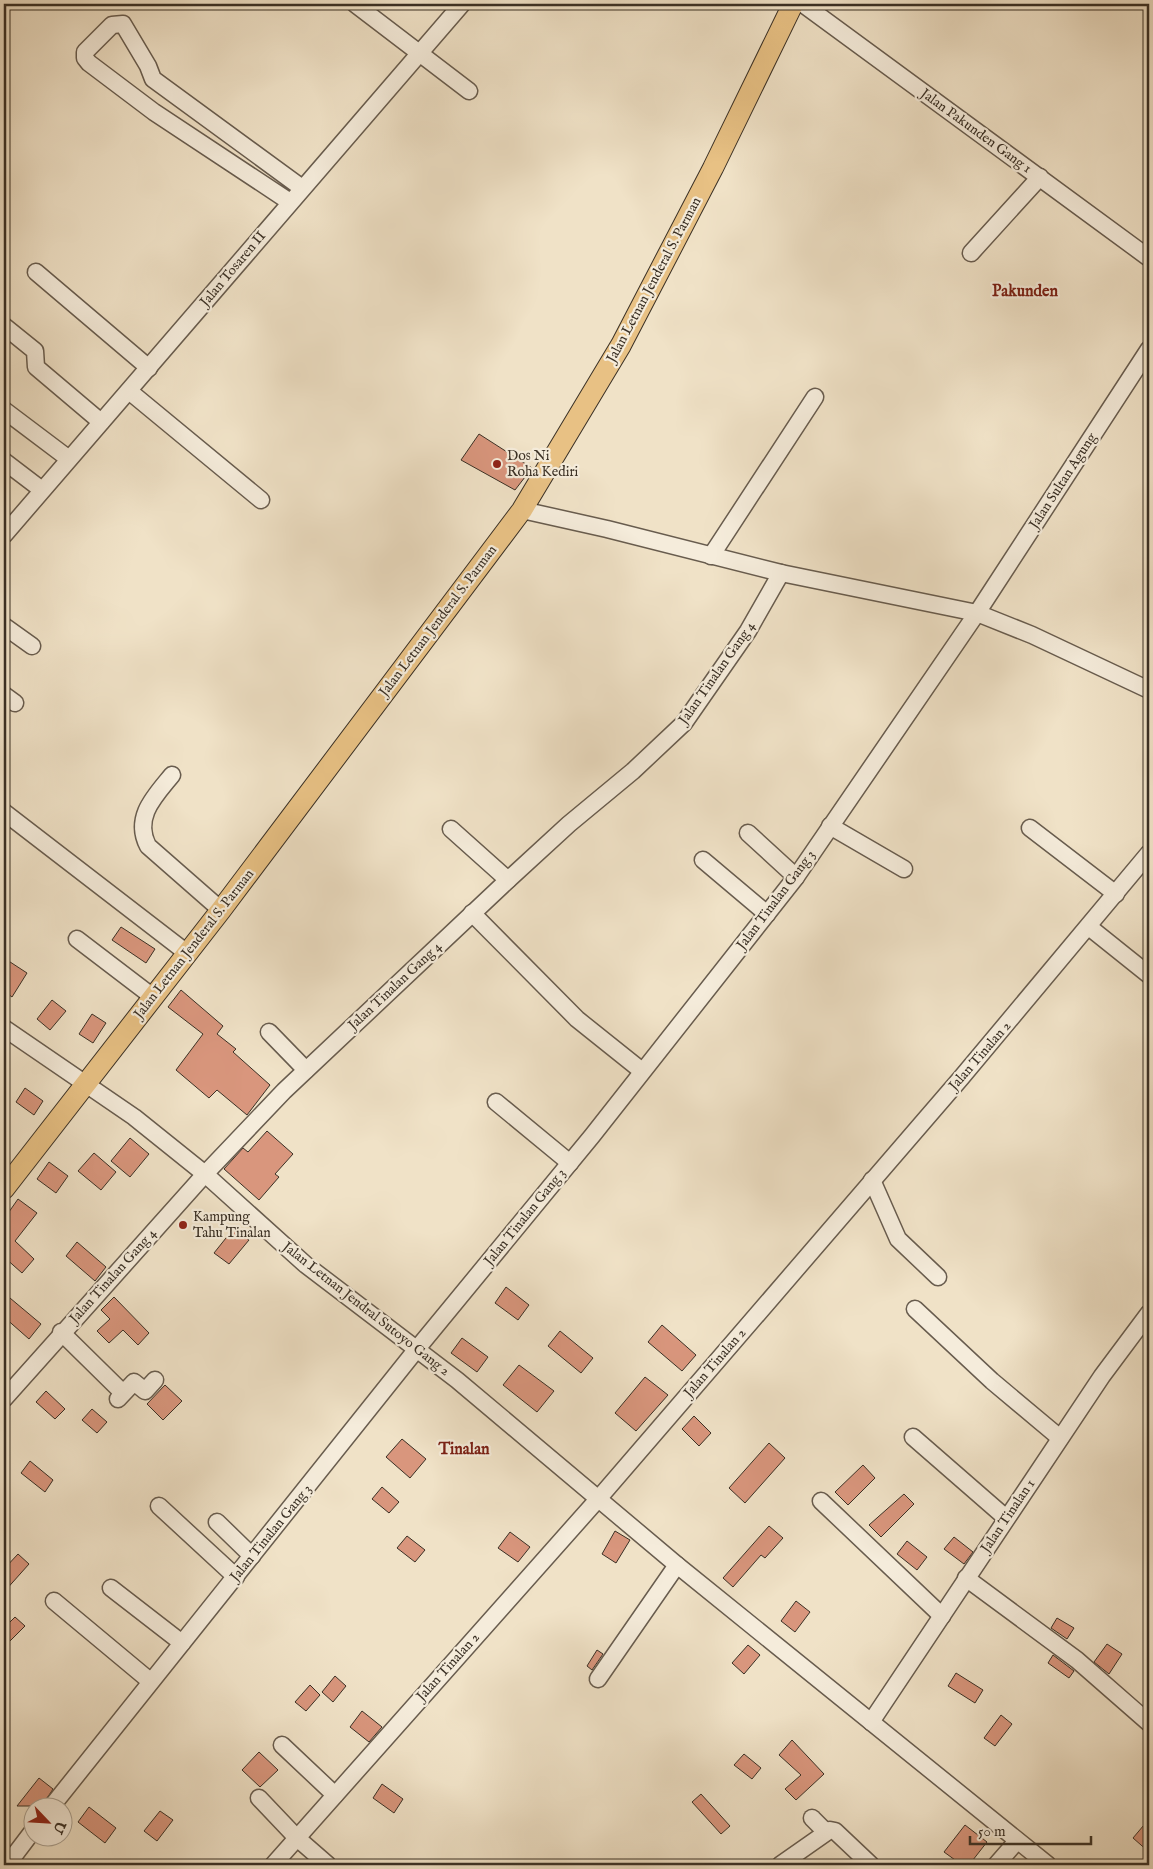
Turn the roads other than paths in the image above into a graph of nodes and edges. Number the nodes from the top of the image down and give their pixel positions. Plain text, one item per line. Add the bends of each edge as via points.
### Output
1 (355, 4) edge
2 (462, 4) edge
3 (794, 4) edge
4 (803, 4) edge
5 (418, 52) junction
6 (469, 92) dead end
7 (1040, 177) junction
8 (302, 188) junction
9 (290, 202) junction
10 (970, 253) dead end
11 (1149, 258) edge
12 (36, 272) dead end
13 (4, 326) edge
14 (1149, 349) edge
15 (149, 368) junction
16 (129, 391) junction
17 (815, 396) dead end
18 (4, 410) edge
19 (101, 422) junction
20 (69, 459) junction
21 (4, 462) edge
22 (42, 490) junction
23 (261, 500) dead end
24 (522, 510) junction
25 (4, 535) edge
26 (711, 556) junction
27 (781, 573) junction
28 (977, 613) junction
29 (4, 626) edge
30 (32, 646) dead end
31 (1149, 690) edge
32 (172, 775) dead end
33 (4, 812) edge
34 (830, 826) junction
35 (1030, 828) dead end
36 (451, 829) dead end
37 (748, 833) dead end
38 (1149, 853) edge
39 (703, 860) dead end
40 (904, 869) dead end
41 (796, 877) junction
42 (508, 880) junction
43 (1116, 894) junction
44 (221, 910) junction
45 (472, 913) junction
46 (767, 914) junction
47 (1089, 928) junction
48 (76, 938) dead end
49 (187, 953) junction
50 (1149, 974) edge
51 (153, 997) junction
52 (4, 1028) edge
53 (269, 1032) dead end
54 (306, 1070) junction
55 (642, 1071) junction
56 (87, 1083) junction
57 (496, 1102) dead end
58 (570, 1162) junction
59 (205, 1174) junction
60 (872, 1180) junction
61 (4, 1189) edge
62 (938, 1277) dead end
63 (914, 1309) dead end
64 (1149, 1313) edge
65 (62, 1332) junction
66 (416, 1350) junction
67 (155, 1380) dead end
68 (4, 1398) edge
69 (913, 1437) dead end
70 (1060, 1438) junction
71 (599, 1498) junction
72 (821, 1501) dead end
73 (159, 1506) dead end
74 (1006, 1518) junction
75 (216, 1522) dead end
76 (252, 1556) junction
77 (677, 1565) junction
78 (236, 1577) junction
79 (966, 1578) junction
80 (110, 1588) dead end
81 (54, 1601) dead end
82 (942, 1616) junction
83 (182, 1643) junction
84 (598, 1679) dead end
85 (150, 1681) junction
86 (870, 1722) junction
87 (1149, 1723) edge
88 (282, 1745) dead end
89 (334, 1795) junction
90 (60, 1796) edge
91 (259, 1798) dead end
92 (812, 1818) dead end
93 (826, 1832) junction
94 (297, 1838) junction
95 (1017, 1841) junction
96 (22, 1845) edge
97 (7, 1865) edge
98 (273, 1865) edge
99 (328, 1865) edge
100 (780, 1865) edge
101 (871, 1865) edge
102 (996, 1865) edge
103 (1048, 1865) edge

1 - 5 street
2 - 5 street, Jalan Tosaren II
3 - 24 main road, Jalan Letnan Jenderal S. Parman via 621,344
4 - 7 street, Jalan Pakunden Gang 1
5 - 6 street
5 - 8 street, Jalan Tosaren II
7 - 10 street
7 - 11 street, Jalan Pakunden Gang 1
8 - 9 street, Jalan Tosaren II
8 - 9 street via 153,79 123,24 112,25 86,52 85,58 89,63 154,112
9 - 15 street, Jalan Tosaren II
12 - 15 street
13 - 19 street via 36,351 36,367
14 - 28 street, Jalan Sultan Agung
15 - 16 street, Jalan Tosaren II
16 - 19 street, Jalan Tosaren II
16 - 23 street
17 - 26 street
18 - 20 street
19 - 20 street, Jalan Tosaren II
20 - 22 street, Jalan Tosaren II
21 - 22 street
22 - 25 street, Jalan Tosaren II
24 - 26 street via 607,528
24 - 44 main road, Jalan Letnan Jenderal S. Parman
26 - 27 street
27 - 28 street
27 - 42 street, Jalan Tinalan Gang 4 via 748,631 684,723
28 - 31 street
28 - 34 street, Jalan Tinalan Gang 3
29 - 30 street
32 - 44 street via 150,803 142,836 148,846
33 - 49 street
34 - 40 street
34 - 41 street, Jalan Tinalan Gang 3
35 - 43 street
36 - 42 street
37 - 41 street
38 - 43 street, Jalan Tinalan 2
39 - 46 street
41 - 46 street, Jalan Tinalan Gang 3
42 - 45 street, Jalan Tinalan Gang 4
43 - 47 street, Jalan Tinalan 2
44 - 49 main road, Jalan Letnan Jenderal S. Parman
45 - 54 street, Jalan Tinalan Gang 4
45 - 55 street via 577,1019
46 - 55 street, Jalan Tinalan Gang 3
47 - 50 street
47 - 60 street, Jalan Tinalan 2
48 - 51 street
49 - 51 main road, Jalan Letnan Jenderal S. Parman
51 - 56 main road, Jalan Letnan Jenderal S. Parman
52 - 56 street, Jalan Letnan Jendral Sutoyo Gang 2
53 - 54 street
54 - 59 street, Jalan Tinalan Gang 4
55 - 58 street, Jalan Tinalan Gang 3
56 - 59 street, Jalan Letnan Jendral Sutoyo Gang 2
56 - 61 main road, Jalan Letnan Jenderal S. Parman
57 - 58 street
58 - 66 street, Jalan Tinalan Gang 3
59 - 65 street, Jalan Tinalan Gang 4
59 - 66 street, Jalan Letnan Jendral Sutoyo Gang 2 via 306,1265
60 - 62 street via 898,1239
60 - 71 street, Jalan Tinalan 2
63 - 70 street
64 - 70 street, Jalan Tinalan 1
65 - 67 street via 121,1396 134,1382 145,1391
65 - 68 street, Jalan Tinalan Gang 4
66 - 71 street, Jalan Letnan Jendral Sutoyo Gang 2
66 - 76 street, Jalan Tinalan Gang 3
69 - 74 street
70 - 74 street, Jalan Tinalan 1
71 - 77 street, Jalan Letnan Jendral Sutoyo Gang 2
71 - 89 street, Jalan Tinalan 2
72 - 82 street
73 - 78 street
74 - 79 street, Jalan Tinalan 1
75 - 76 street
76 - 78 street, Jalan Tinalan Gang 3
77 - 84 street
77 - 86 street, Jalan Letnan Jendral Sutoyo Gang 2
78 - 83 street, Jalan Tinalan Gang 3
79 - 82 street, Jalan Tinalan 1
79 - 87 street via 1077,1660
80 - 83 street
81 - 85 street
82 - 86 street, Jalan Tinalan 1
83 - 85 street, Jalan Tinalan Gang 3
85 - 90 street, Jalan Tinalan Gang 3
86 - 95 street, Jalan Letnan Jendral Sutoyo Gang 2
88 - 89 street
89 - 94 street, Jalan Tinalan 2
91 - 94 street
92 - 93 street
93 - 100 street
93 - 101 street via 835,1831
94 - 98 street, Jalan Tinalan 2
94 - 99 street
95 - 102 street
95 - 103 street, Jalan Letnan Jendral Sutoyo Gang 2
96 - 97 street

